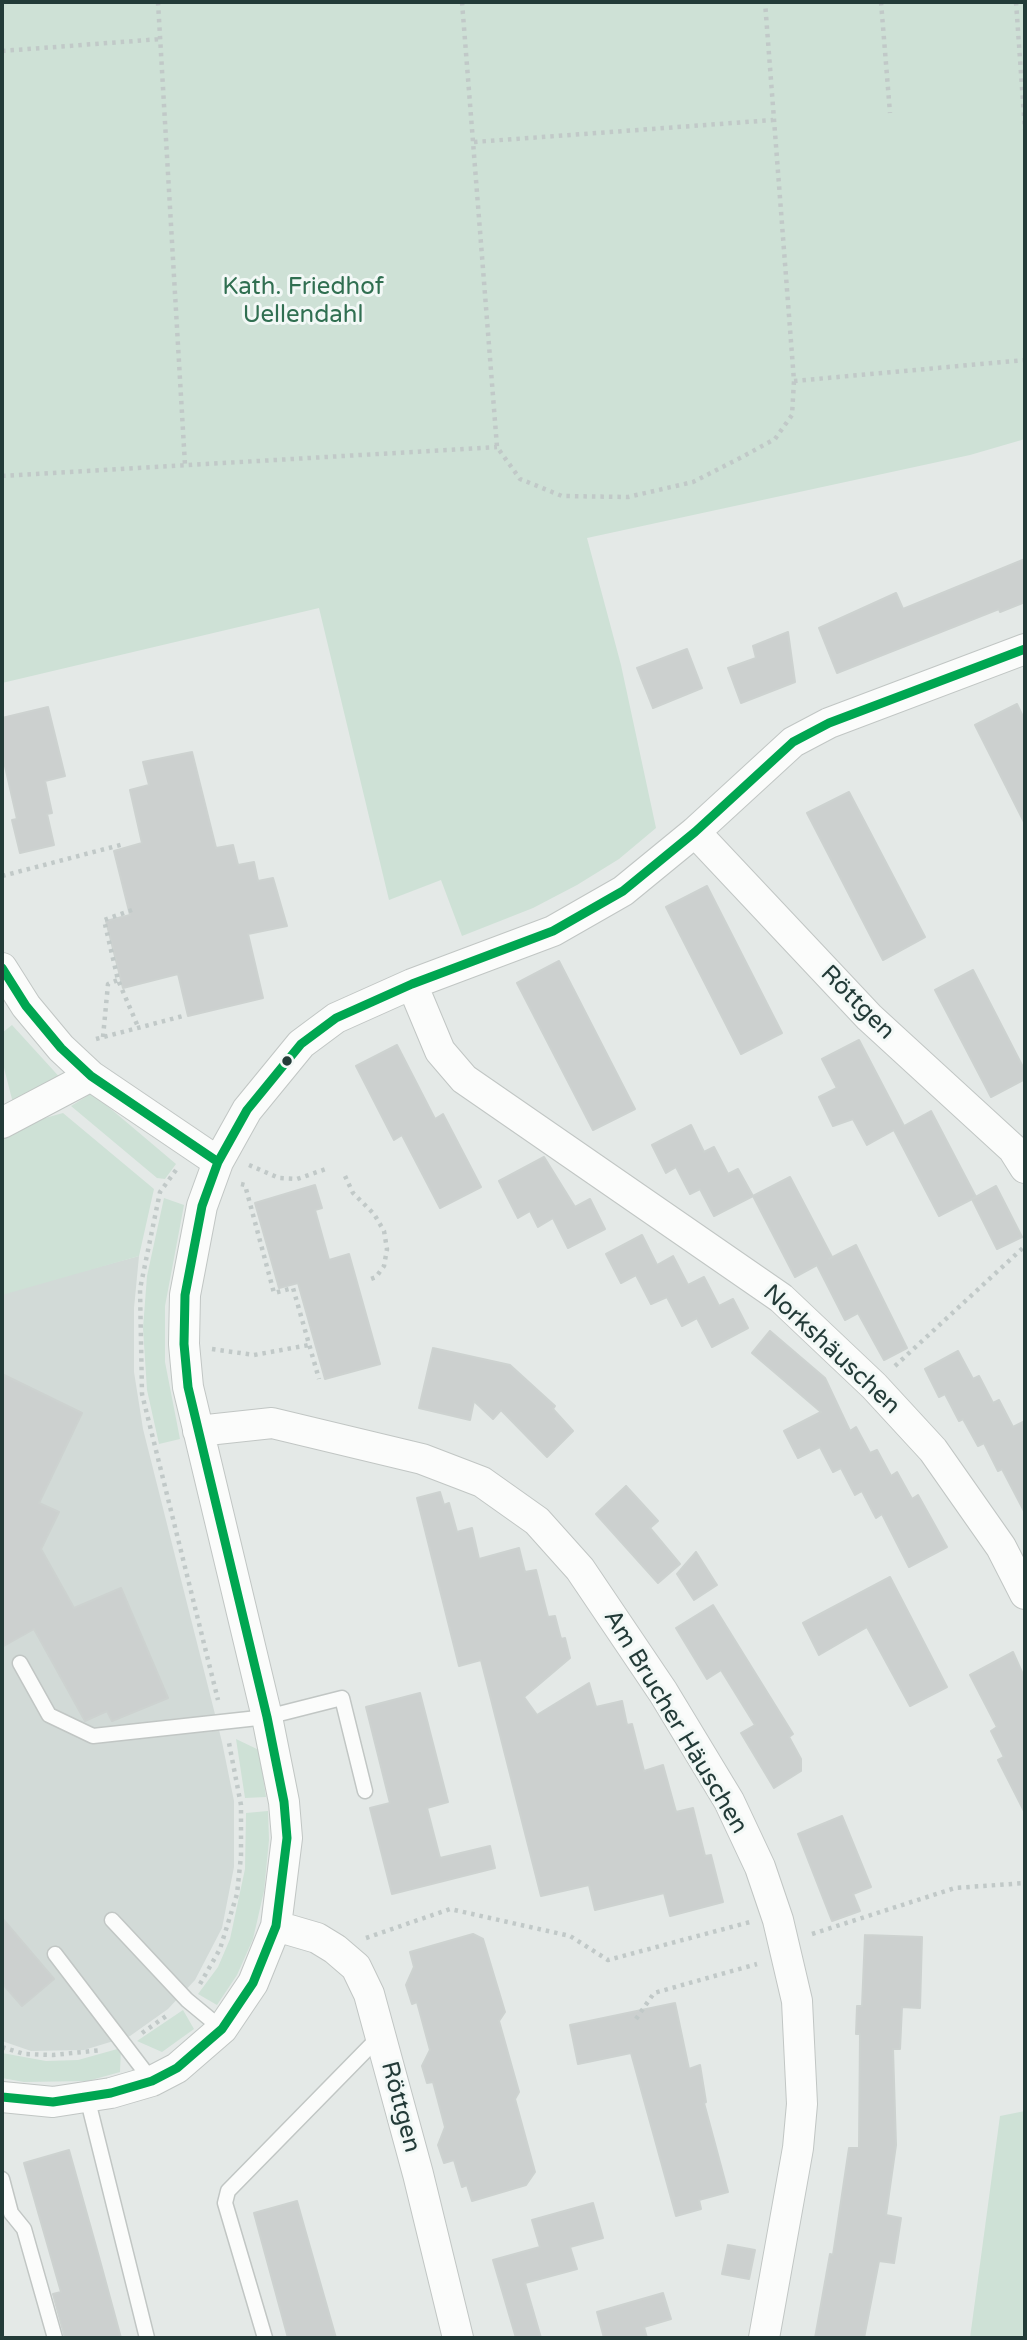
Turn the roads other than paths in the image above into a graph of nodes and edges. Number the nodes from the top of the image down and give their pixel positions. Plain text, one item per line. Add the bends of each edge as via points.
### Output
1 (1025, 649) edge
2 (695, 832) junction
3 (2, 968) edge
4 (412, 984) junction
5 (92, 1076) junction
6 (2, 1123) edge
7 (219, 1161) junction
8 (1025, 1168) edge
9 (198, 1431) junction
10 (1025, 1594) edge
11 (20, 1663) dead end
12 (267, 1717) junction
13 (365, 1791) dead end
14 (112, 1920) dead end
15 (276, 1926) junction
16 (55, 1954) dead end
17 (222, 2029) junction
18 (380, 2036) junction
19 (152, 2081) junction
20 (2, 2097) edge
21 (87, 2097) junction
22 (2, 2179) edge
23 (55, 2338) edge
24 (147, 2338) edge
25 (265, 2338) edge
26 (458, 2338) edge
27 (764, 2338) edge

1 - 2 street via 829,723 793,742
2 - 4 street via 623,891 553,931
2 - 8 street, Röttgen via 869,1017 1013,1149
3 - 5 street via 26,1006
4 - 7 street via 336,1018 301,1044 254,1102
4 - 10 street, Norkshäuschen via 440,1051 464,1079 781,1298 874,1386 933,1450 1001,1547
5 - 6 street
5 - 7 street
7 - 9 street via 191,1252 184,1344
9 - 12 street
9 - 27 street, Am Brucher Häuschen via 272,1423 422,1459 482,1482 537,1521 580,1569 663,1692 716,1779 760,1867 797,2001 802,2104 799,2148
11 - 12 lane via 49,1714 93,1736
12 - 13 lane via 342,1698
12 - 15 street via 287,1838
14 - 17 lane via 187,2000
15 - 17 street via 253,1983
15 - 18 street, Röttgen via 317,1938 356,1966
16 - 19 lane
17 - 19 street via 177,2068
18 - 25 lane via 228,2191 225,2203
18 - 26 street, Röttgen
19 - 21 street
20 - 21 street via 53,2102
21 - 24 lane
22 - 23 lane via 11,2213 23,2229

